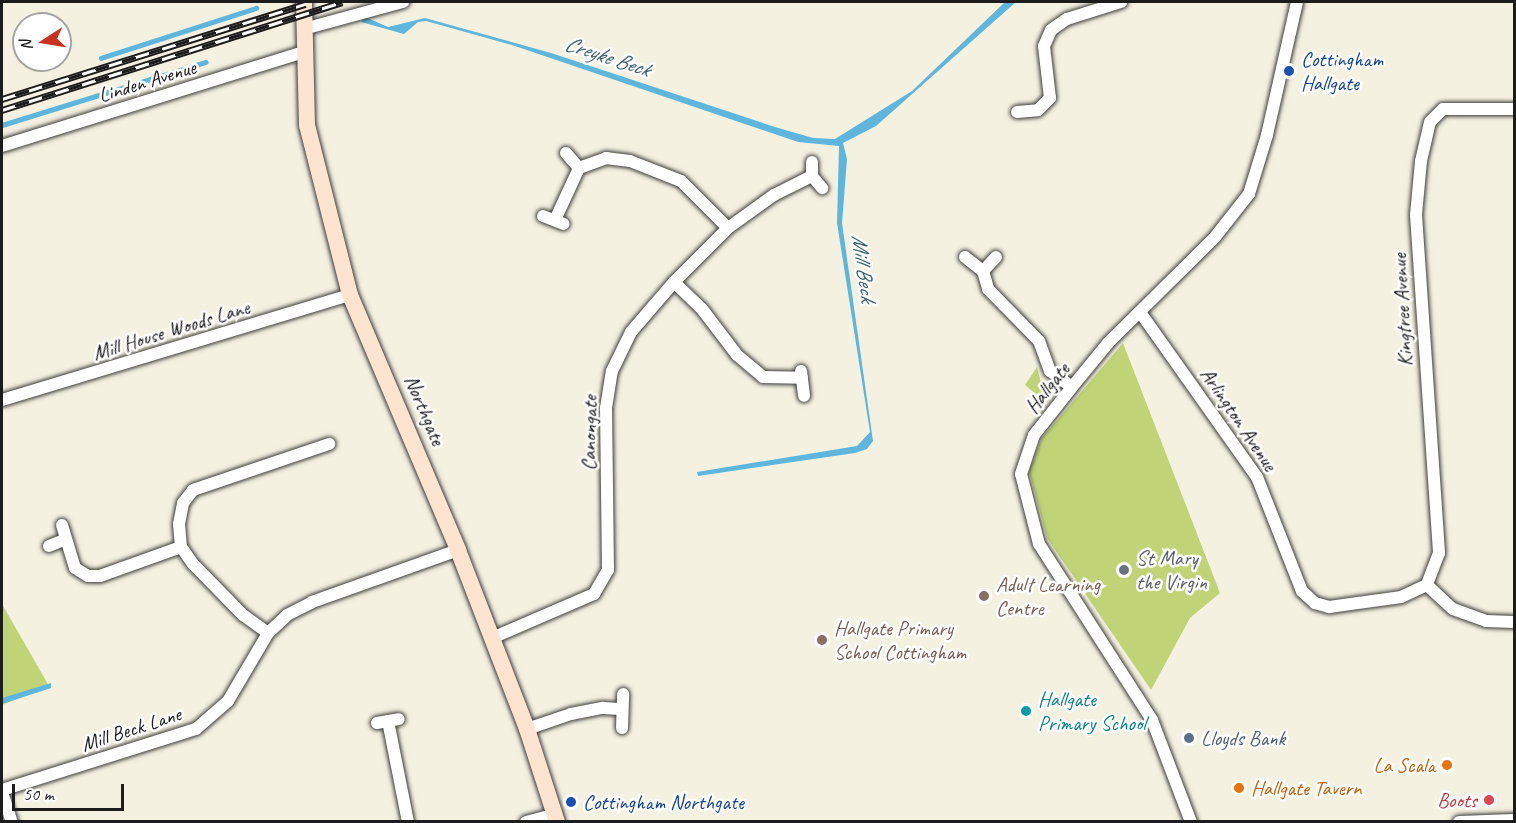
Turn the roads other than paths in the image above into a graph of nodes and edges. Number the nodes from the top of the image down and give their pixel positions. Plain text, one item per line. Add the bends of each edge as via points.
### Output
1 (403, 2) edge
2 (1121, 2) edge
3 (1297, 2) edge
4 (304, 3) edge
5 (1084, 7) edge
6 (304, 29) junction
7 (303, 52) junction
8 (1515, 109) edge
9 (1017, 112) dead end
10 (2, 146) edge
11 (566, 153) dead end
12 (812, 162) dead end
13 (579, 168) junction
14 (812, 176) junction
15 (822, 188) dead end
16 (554, 220) dead end
17 (728, 228) junction
18 (965, 257) dead end
19 (996, 257) dead end
20 (983, 271) junction
21 (674, 282) junction
22 (350, 295) junction
23 (1140, 312) junction
24 (1072, 387) junction
25 (804, 396) dead end
26 (2, 400) edge
27 (329, 444) dead end
28 (62, 525) dead end
29 (66, 539) junction
30 (49, 546) dead end
31 (181, 547) junction
32 (458, 550) junction
33 (1427, 585) junction
34 (1515, 622) edge
35 (268, 633) junction
36 (492, 638) junction
37 (624, 694) dead end
38 (620, 709) junction
39 (388, 721) dead end
40 (621, 728) dead end
41 (527, 729) junction
42 (2, 791) edge
43 (556, 818) edge
44 (1515, 820) edge
45 (12, 822) edge
46 (408, 822) edge
47 (526, 822) edge
48 (1191, 822) edge
49 (1459, 822) edge

1 - 6 street
2 - 5 street
3 - 23 street, Hallgate via 1267,135 1249,194 1215,237
4 - 6 street, Northgate
5 - 9 street via 1051,30 1044,46 1050,98 1038,110
6 - 7 street, Northgate
7 - 10 street, Linden Avenue
7 - 22 street, Northgate via 308,125
8 - 33 street, Kingtree Avenue via 1443,109 1430,122 1421,161 1416,214 1419,286 1439,553
11 - 13 street
12 - 14 street
13 - 16 street
13 - 17 street via 606,158 630,161 681,181
14 - 15 street
14 - 17 street, Canongate via 774,195
17 - 21 street, Canongate
18 - 20 street
19 - 20 street
20 - 24 street via 988,290 1039,341 1050,371
21 - 25 street via 702,309 737,355 763,377 801,374
21 - 36 street, Canongate via 631,332 612,371 606,408 608,570 594,594
22 - 26 street, Mill House Woods Lane
22 - 32 street, Northgate
23 - 24 street, Hallgate
23 - 33 street, Arlington Avenue via 1257,477 1302,591 1315,603 1329,607 1401,597
24 - 48 street, Hallgate via 1034,435 1021,474 1030,516 1039,544 1152,720
27 - 31 street via 311,444 193,490 183,503 178,524
28 - 29 street
29 - 30 street
29 - 31 street via 75,568 88,576 100,576
31 - 35 street via 243,615
32 - 35 street, Mill Beck Lane via 312,602 287,615
32 - 36 street, Northgate
33 - 34 street via 1453,609 1486,621
35 - 42 street, Mill Beck Lane via 228,701 196,729
36 - 41 street, Northgate
37 - 38 street
38 - 40 street
38 - 41 street via 571,714
39 - 46 street
41 - 43 street, Northgate
42 - 45 street
43 - 47 street
44 - 49 street

